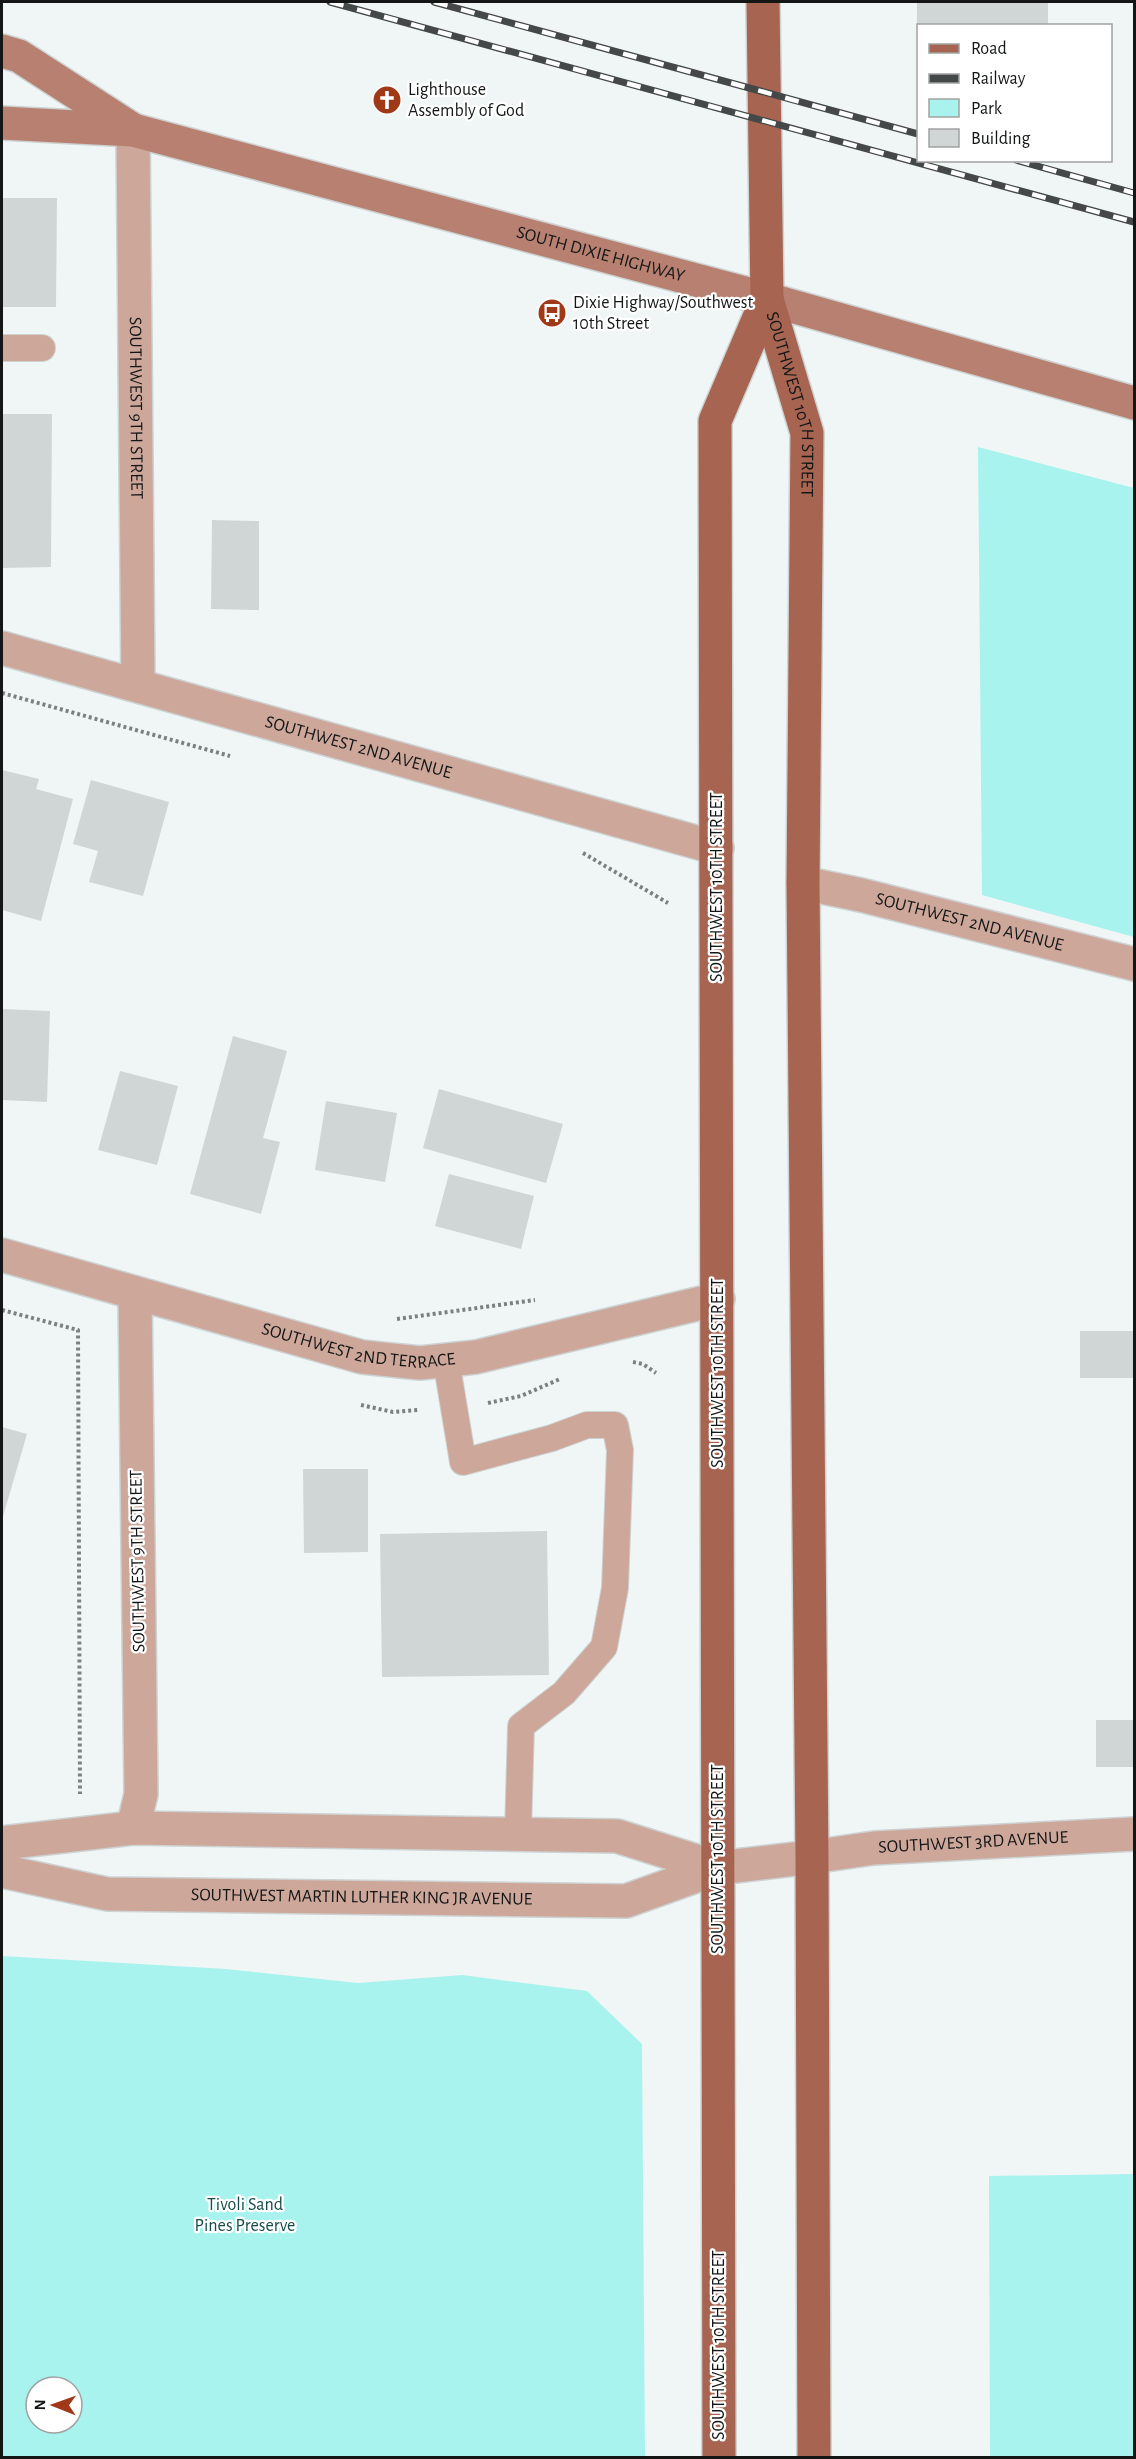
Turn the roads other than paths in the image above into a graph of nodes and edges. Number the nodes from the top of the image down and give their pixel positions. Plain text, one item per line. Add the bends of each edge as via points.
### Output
1 (763, 2) edge
2 (2, 51) edge
3 (2, 123) edge
4 (133, 130) junction
5 (767, 299) junction
6 (2, 348) edge
7 (42, 348) dead end
8 (1134, 403) edge
9 (2, 648) edge
10 (138, 685) junction
11 (717, 848) junction
12 (803, 883) junction
13 (1134, 964) edge
14 (2, 1255) edge
15 (135, 1293) junction
16 (718, 1299) junction
17 (446, 1360) junction
18 (133, 1828) junction
19 (518, 1833) junction
20 (1134, 1834) edge
21 (2, 1843) edge
22 (812, 1857) junction
23 (718, 1868) junction
24 (2, 1871) edge
25 (719, 2457) edge
26 (814, 2457) edge

1 - 5 main road, SOUTHWEST 10TH STREET
2 - 4 main road, SOUTH DIXIE HIGHWAY via 19,56
3 - 4 main road, SOUTH DIXIE HIGHWAY
4 - 5 main road, SOUTH DIXIE HIGHWAY
4 - 10 street, SOUTHWEST 9TH STREET
5 - 8 main road, SOUTH DIXIE HIGHWAY
5 - 11 main road, SOUTHWEST 10TH STREET via 715,421
5 - 12 main road, SOUTHWEST 10TH STREET via 807,434
6 - 7 lane
9 - 10 street, SOUTHWEST 2ND AVENUE
10 - 11 street, SOUTHWEST 2ND AVENUE
11 - 16 main road, SOUTHWEST 10TH STREET
12 - 13 street, SOUTHWEST 2ND AVENUE
12 - 22 main road, SOUTHWEST 10TH STREET
14 - 15 street, SOUTHWEST 2ND TERRACE
15 - 17 street, SOUTHWEST 2ND TERRACE via 362,1357 420,1363
15 - 18 street, SOUTHWEST 9TH STREET via 141,1794
16 - 17 street, SOUTHWEST 2ND TERRACE via 476,1357
16 - 23 main road, SOUTHWEST 10TH STREET
17 - 19 lane via 463,1462 587,1425 615,1425 620,1450 615,1588 604,1647 564,1693 521,1726
18 - 19 street, SOUTHWEST MARTIN LUTHER KING JR AVENUE
18 - 21 street, SOUTHWEST MARTIN LUTHER KING JR AVENUE
19 - 23 street, SOUTHWEST MARTIN LUTHER KING JR AVENUE via 617,1836
20 - 22 street, SOUTHWEST 3RD AVENUE via 874,1848
22 - 23 street, SOUTHWEST MARTIN LUTHER KING JR AVENUE
22 - 26 main road, SOUTHWEST 10TH STREET
23 - 24 street, SOUTHWEST MARTIN LUTHER KING JR AVENUE via 626,1901 107,1894
23 - 25 main road, SOUTHWEST 10TH STREET

